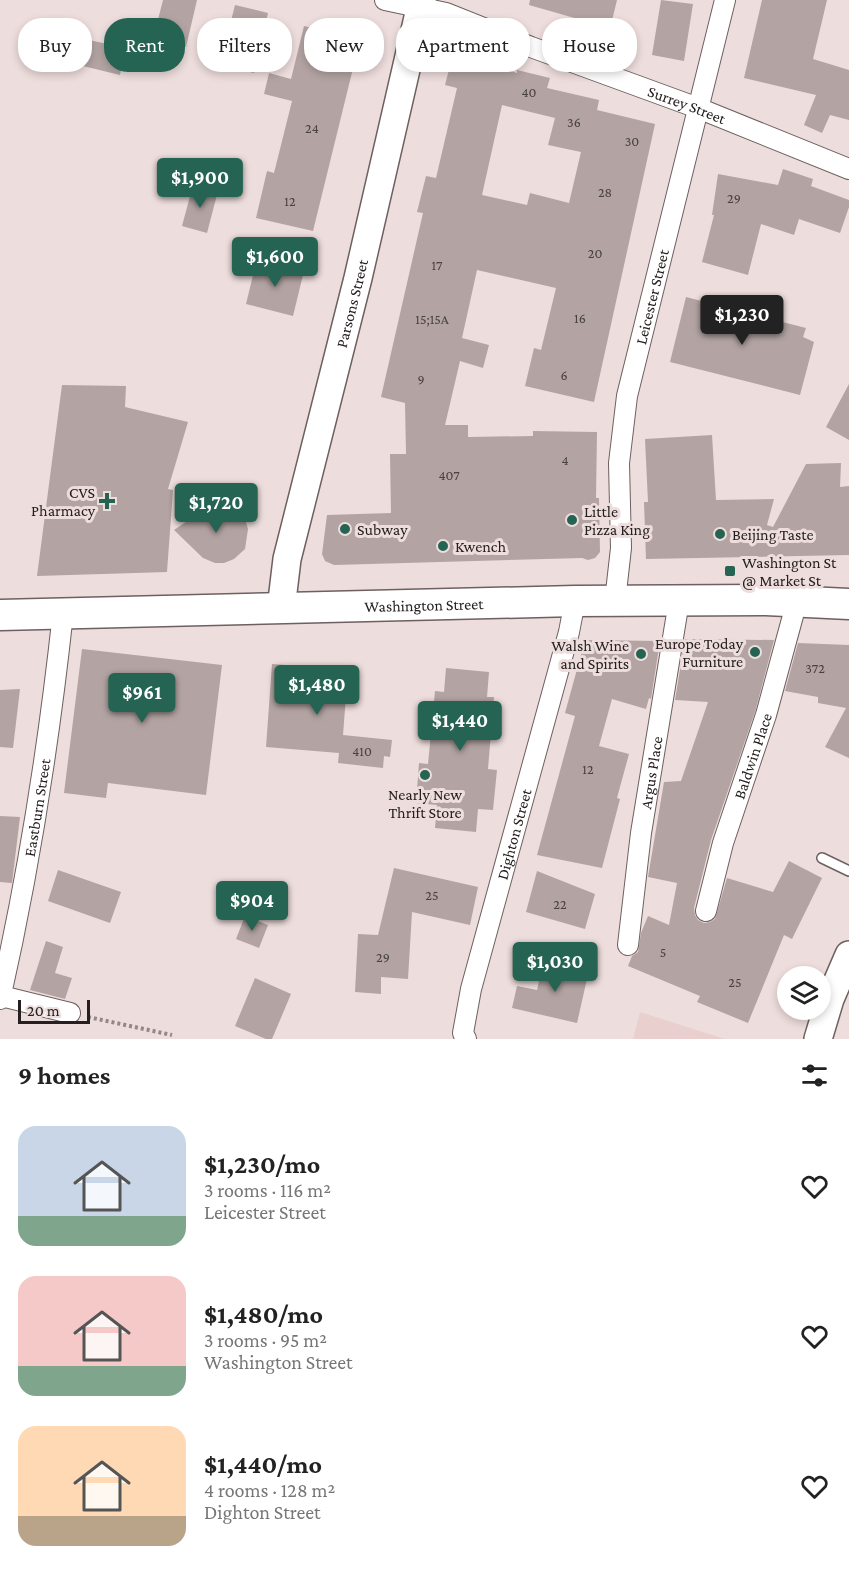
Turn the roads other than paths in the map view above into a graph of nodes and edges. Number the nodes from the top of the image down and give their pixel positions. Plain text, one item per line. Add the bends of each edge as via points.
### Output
1 (385, 0) edge
2 (724, 0) edge
3 (421, 4) edge
4 (698, 108) junction
5 (849, 169) edge
6 (575, 601) junction
7 (615, 601) junction
8 (679, 601) junction
9 (797, 601) junction
10 (847, 602) edge
11 (281, 609) junction
12 (63, 613) junction
13 (0, 615) edge
14 (822, 858) dead end
15 (849, 871) edge
16 (706, 911) dead end
17 (628, 945) dead end
18 (849, 955) edge
19 (0, 998) edge
20 (70, 1013) road end
21 (461, 1037) edge
22 (818, 1039) edge

1 - 3 street, Surrey Street
2 - 4 street, Leicester Street
3 - 4 street, Surrey Street
3 - 11 street, Parsons Street via 358,278 287,559
4 - 5 street, Surrey Street
4 - 7 street, Leicester Street via 627,396 619,463 621,548
6 - 7 main road, Washington Street
6 - 11 main road, Washington Street
6 - 21 street, Dighton Street
7 - 8 main road, Washington Street
8 - 9 main road, Washington Street
8 - 17 street, Argus Place via 641,833
9 - 10 main road, Washington Street
9 - 16 street, Baldwin Place
11 - 12 main road, Washington Street
12 - 13 main road, Washington Street
12 - 19 street, Eastburn Street via 42,782
14 - 15 lane
18 - 22 street
19 - 20 street

